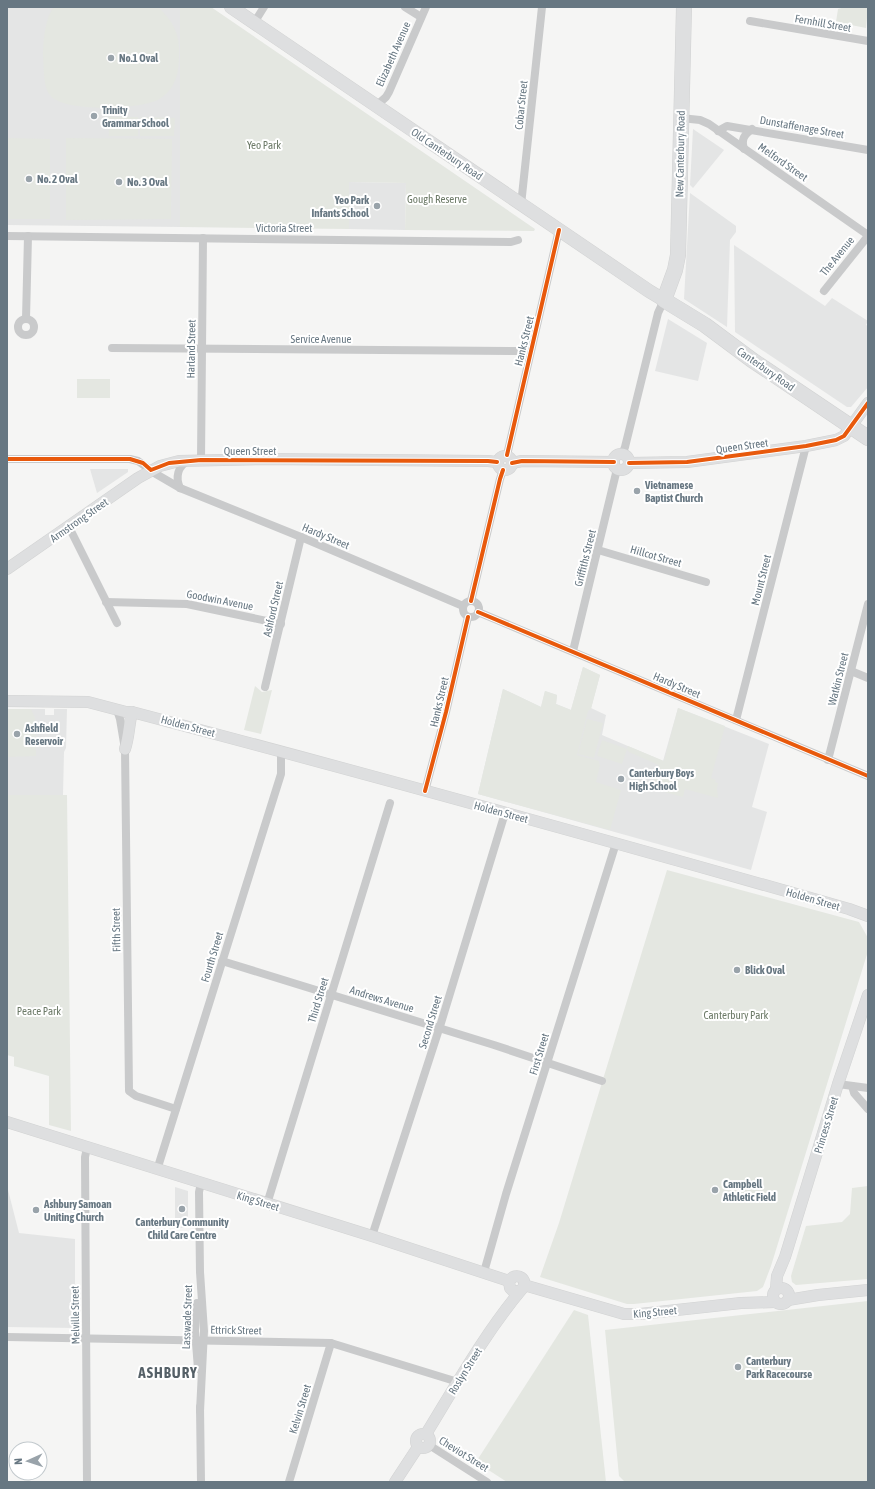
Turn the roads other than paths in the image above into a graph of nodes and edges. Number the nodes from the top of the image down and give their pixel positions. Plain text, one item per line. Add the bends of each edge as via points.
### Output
1 (231, 7) edge
2 (264, 7) edge
3 (405, 7) edge
4 (426, 7) edge
5 (542, 7) edge
6 (684, 7) edge
7 (421, 17) junction
8 (750, 21) dead end
9 (254, 23) junction
10 (868, 42) edge
11 (376, 106) junction
12 (681, 118) junction
13 (752, 130) junction
14 (722, 133) junction
15 (744, 149) junction
16 (868, 150) edge
17 (521, 205) junction
18 (559, 230) junction
19 (7, 236) edge
20 (28, 236) junction
21 (868, 236) edge
22 (203, 238) junction
23 (518, 240) dead end
24 (824, 291) dead end
25 (664, 300) junction
26 (26, 319) dead end
27 (112, 348) dead end
28 (202, 349) junction
29 (530, 354) junction
30 (868, 403) edge
31 (850, 426) junction
32 (868, 438) edge
33 (806, 446) junction
34 (7, 459) edge
35 (201, 460) junction
36 (188, 461) junction
37 (620, 462) junction
38 (505, 463) junction
39 (151, 470) junction
40 (180, 488) junction
41 (70, 526) junction
42 (301, 537) junction
43 (598, 550) junction
44 (7, 569) edge
45 (706, 582) dead end
46 (471, 601) junction
47 (106, 602) junction
48 (868, 604) edge
49 (463, 606) junction
50 (478, 612) junction
51 (468, 617) junction
52 (117, 623) dead end
53 (281, 624) junction
54 (573, 651) junction
55 (851, 671) junction
56 (868, 678) edge
57 (265, 687) dead end
58 (7, 696) edge
59 (7, 702) edge
60 (123, 712) junction
61 (736, 720) junction
62 (126, 749) joint
63 (281, 751) junction
64 (828, 760) junction
65 (868, 776) edge
66 (425, 791) junction
67 (390, 803) dead end
68 (505, 813) junction
69 (616, 843) junction
70 (868, 916) edge
71 (222, 961) junction
72 (332, 995) junction
73 (868, 995) edge
74 (440, 1028) junction
75 (548, 1062) junction
76 (602, 1081) dead end
77 (838, 1084) junction
78 (852, 1086) junction
79 (868, 1088) edge
80 (176, 1109) junction
81 (868, 1109) edge
82 (7, 1122) edge
83 (87, 1148) junction
84 (157, 1170) junction
85 (201, 1183) junction
86 (267, 1204) junction
87 (372, 1236) junction
88 (484, 1272) junction
89 (516, 1286) junction
90 (868, 1290) edge
91 (781, 1294) junction
92 (7, 1337) edge
93 (87, 1339) junction
94 (200, 1340) junction
95 (331, 1343) junction
96 (458, 1382) junction
97 (426, 1434) junction
98 (429, 1445) junction
99 (418, 1447) junction
100 (87, 1482) edge
101 (201, 1482) edge
102 (289, 1482) edge
103 (395, 1482) edge
104 (487, 1482) edge

1 - 9 main road, Old Canterbury Road
2 - 9 street
3 - 7 street
4 - 7 street, Elizabeth Avenue
5 - 17 street, Cobar Street
6 - 12 highway, New Canterbury Road
7 - 11 street, Elizabeth Avenue via 389,92
8 - 10 street, Fernhill Street
9 - 11 main road, Old Canterbury Road
11 - 17 main road, Old Canterbury Road
12 - 14 street, Melford Street via 704,122
12 - 25 highway, New Canterbury Road via 678,255
13 - 14 street, Dunstaffenage Street via 727,126
13 - 15 street via 743,137
13 - 16 street, Dunstaffenage Street
14 - 15 street, Melford Street
15 - 21 street, Melford Street
17 - 18 main road, Old Canterbury Road
18 - 25 main road, Old Canterbury Road
18 - 29 street, Hanks Street
19 - 20 street, Victoria Street
20 - 22 street, Victoria Street
20 - 26 street
21 - 24 street, The Avenue
22 - 23 street, Victoria Street via 511,242
22 - 28 street, Harland Street
25 - 31 highway, Canterbury Road via 705,325
25 - 37 street, Griffiths Street via 658,313
27 - 28 street, Service Avenue
28 - 29 street, Service Avenue via 521,351
28 - 35 street, Harland Street
29 - 38 street, Hanks Street
30 - 31 street, Queen Street
31 - 32 highway, Canterbury Road
31 - 33 street, Queen Street via 840,439
33 - 37 street, Queen Street via 687,462
33 - 61 street, Mount Street
34 - 39 street via 130,459 142,463
35 - 36 street, Queen Street
35 - 38 street, Queen Street
36 - 39 street, Queen Street via 169,462
36 - 40 street via 179,470
37 - 38 street, Queen Street
37 - 43 street, Griffiths Street
38 - 46 street, Hanks Street
39 - 40 street, Hardy Street
39 - 41 street, Armstrong Street
40 - 42 street, Hardy Street
41 - 44 street, Armstrong Street
41 - 47 street
42 - 49 street, Hardy Street
42 - 53 street, Ashford Street
43 - 45 street, Hillcot Street
43 - 54 street, Griffiths Street
46 - 49 street
46 - 50 street via 478,606
47 - 52 street
47 - 53 street, Goodwin Avenue via 187,604
48 - 55 street, Watkin Street
49 - 51 street via 463,612
50 - 51 street via 475,616
50 - 54 street, Hardy Street
51 - 66 street, Hanks Street
53 - 57 street, Ashford Street
54 - 61 street, Hardy Street
55 - 56 street
55 - 64 street, Watkin Street
58 - 60 street, Holden Street via 89,697
59 - 60 street, Holden Street via 88,702
60 - 62 street via 129,722
60 - 63 street, Holden Street
61 - 64 street, Hardy Street
62 - 80 street, Fifth Street via 129,1091 136,1096
63 - 66 street, Holden Street
63 - 71 street, Fourth Street via 282,774
64 - 65 street, Hardy Street
66 - 68 street, Holden Street
67 - 72 street, Third Street
68 - 69 street, Holden Street
68 - 74 street, Second Street
69 - 70 street, Holden Street
69 - 75 street, First Street
71 - 72 street, Andrews Avenue
71 - 80 street, Fourth Street
72 - 74 street, Andrews Avenue
72 - 86 street, Third Street
73 - 77 street, Princess Street
74 - 75 street, Andrews Avenue
74 - 87 street, Second Street
75 - 76 street, Andrews Avenue
75 - 88 street, First Street
77 - 78 street
77 - 91 street, Princess Street via 785,1257
78 - 79 street
78 - 81 street via 854,1093
80 - 84 street, Fourth Street
82 - 83 street, King Street
83 - 84 street, King Street
83 - 93 street, Melville Street
84 - 85 street, King Street
85 - 86 street, King Street
85 - 94 street, Lasswade Street via 200,1272 195,1330
86 - 87 street, King Street
87 - 88 street, King Street
88 - 89 street, King Street
89 - 91 street, King Street via 624,1314 741,1303
89 - 96 street, Roslyn Street via 505,1309
90 - 91 street, King Street via 818,1295
92 - 93 street, Ettrick Street
93 - 94 street, Ettrick Street
93 - 100 street, Melville Street
94 - 95 street, Ettrick Street
94 - 101 street, Lasswade Street
95 - 96 street, Ettrick Street
95 - 102 street, Kelvin Street
96 - 97 street, Roslyn Street
97 - 98 street via 430,1439
97 - 99 street via 417,1436 415,1443
98 - 99 street via 425,1448
98 - 104 street, Cheviot Street
99 - 103 street

